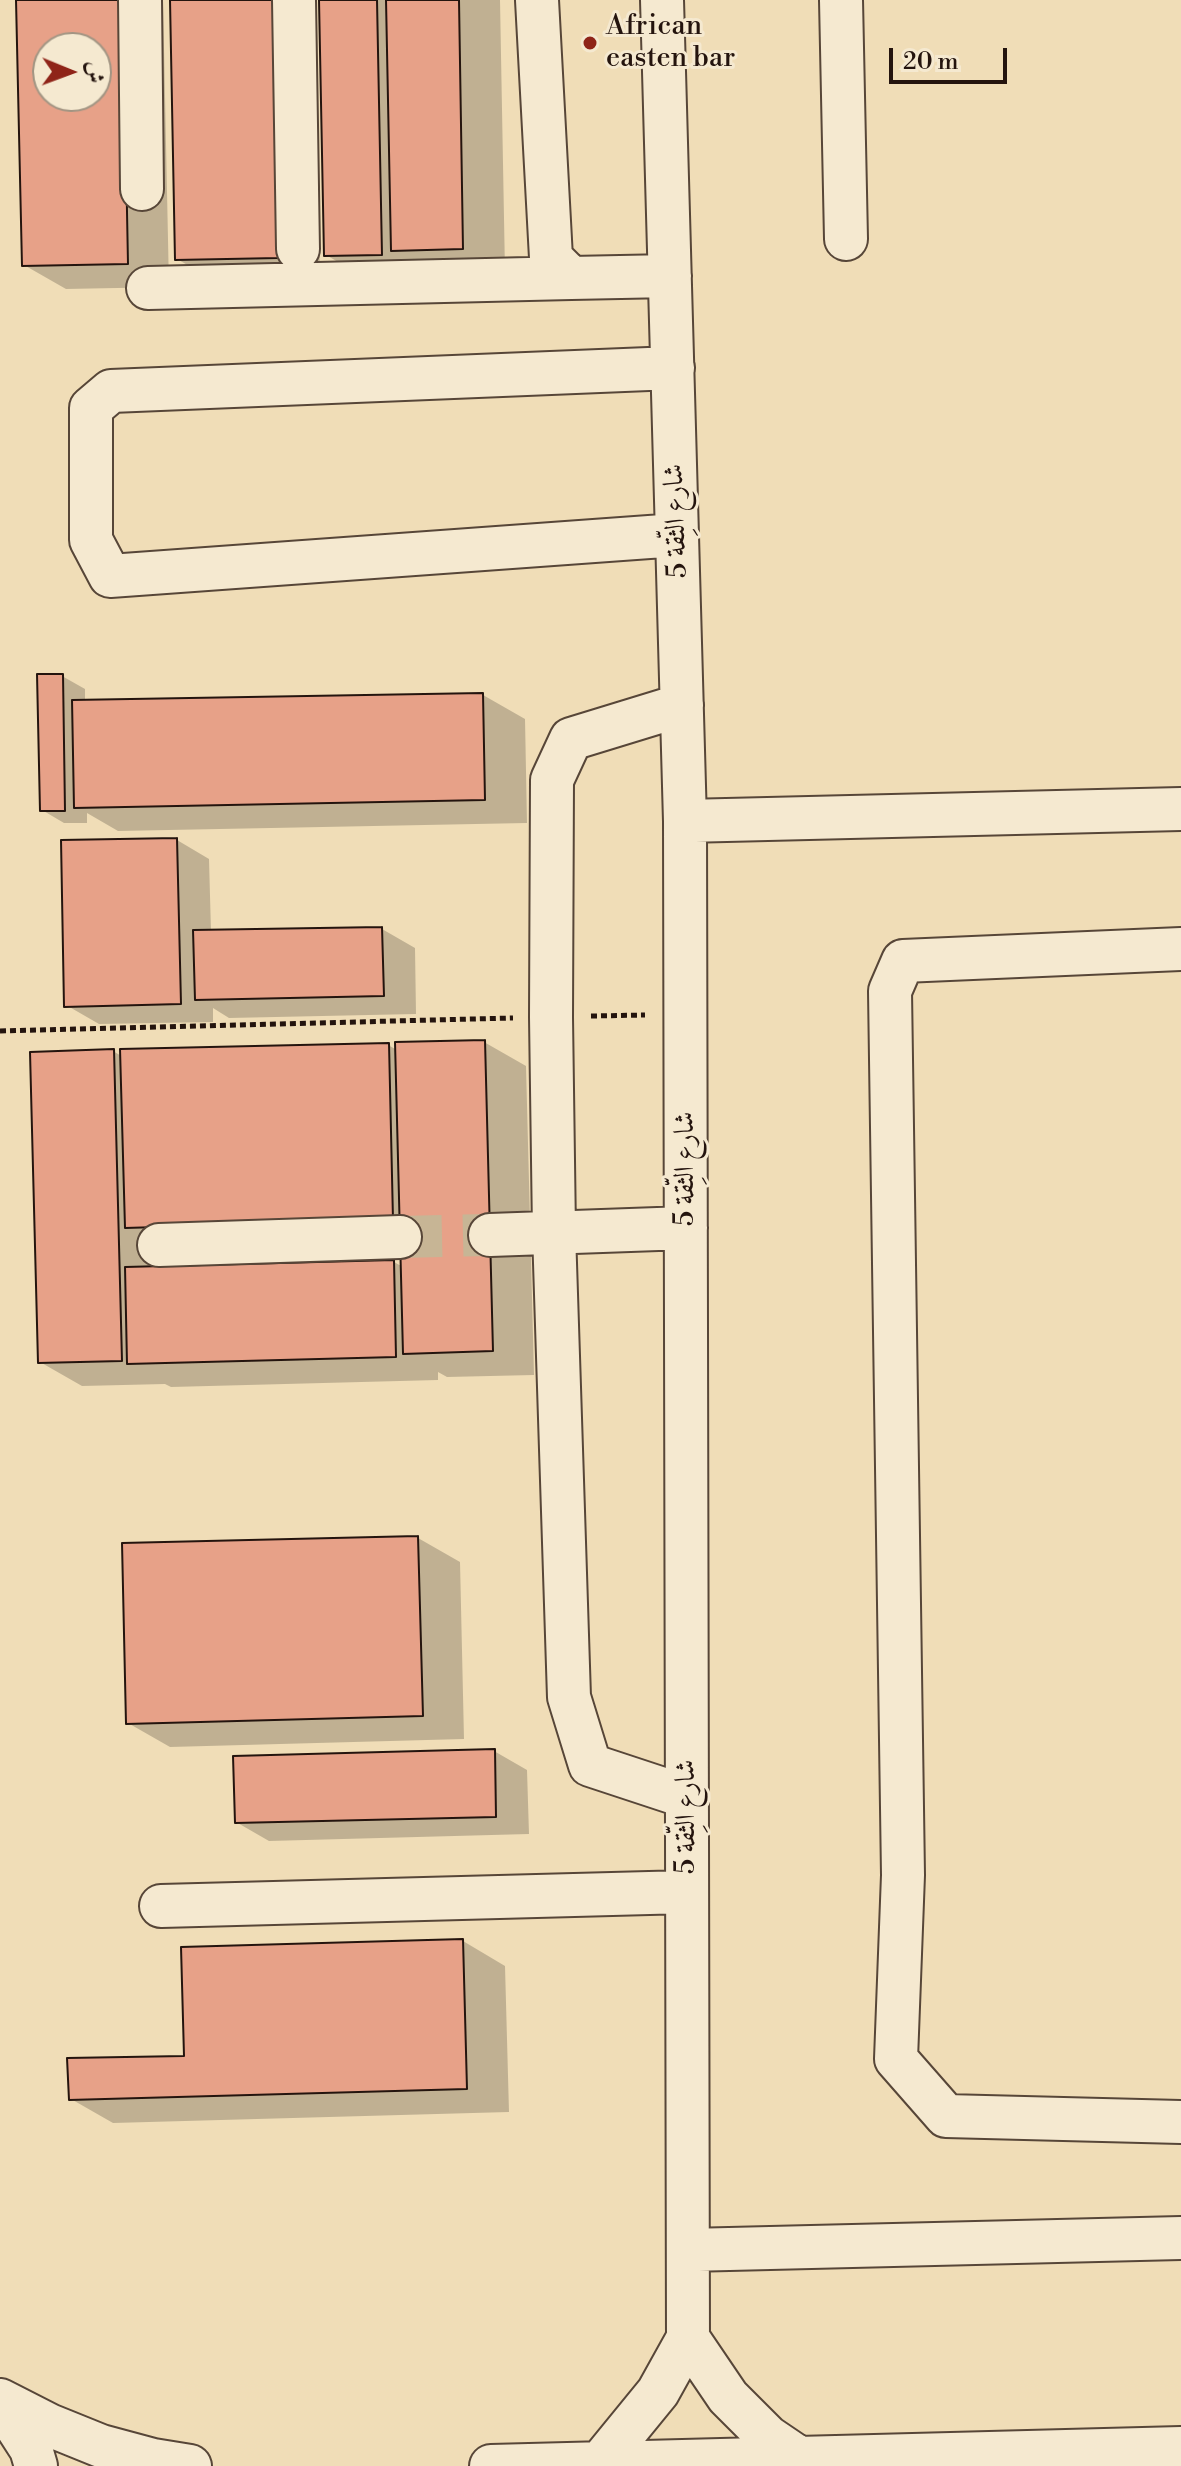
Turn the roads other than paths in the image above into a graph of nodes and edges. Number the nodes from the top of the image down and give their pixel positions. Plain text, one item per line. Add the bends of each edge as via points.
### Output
1 (140, 0) edge
2 (294, 0) edge
3 (537, 0) edge
4 (662, 0) edge
5 (841, 0) edge
6 (142, 189) dead end
7 (846, 239) dead end
8 (298, 249) dead end
9 (670, 276) junction
10 (571, 278) junction
11 (148, 288) dead end
12 (673, 368) junction
13 (677, 535) junction
14 (682, 705) junction
15 (1181, 809) edge
16 (685, 821) junction
17 (1181, 949) edge
18 (686, 1228) junction
19 (554, 1232) junction
20 (490, 1235) tunnel mouth
21 (400, 1237) tunnel mouth
22 (159, 1245) dead end
23 (687, 1797) junction
24 (687, 1892) junction
25 (161, 1906) dead end
26 (1181, 2122) edge
27 (1181, 2238) edge
28 (688, 2250) junction
29 (688, 2338) junction
30 (0, 2400) edge
31 (1181, 2448) edge
32 (799, 2458) junction
33 (600, 2463) junction
34 (36, 2466) edge
35 (190, 2466) edge
36 (491, 2466) edge

1 - 6 street
2 - 8 street
3 - 10 street via 551,258
4 - 9 street, شارع الثِّقة 5
5 - 7 street
9 - 10 street
9 - 12 street, شارع الثِّقة 5
10 - 11 street
12 - 13 street, شارع الثِّقة 5
12 - 13 street via 111,391 91,408 91,540 110,576
13 - 14 street, شارع الثِّقة 5
14 - 16 street, شارع الثِّقة 5
14 - 19 street via 571,739 552,780
15 - 16 street
16 - 18 street, شارع الثِّقة 5
17 - 26 street via 903,961 890,991 903,1875 896,2059 946,2116
18 - 19 street
18 - 23 street, شارع الثِّقة 5
19 - 20 street
19 - 23 street via 569,1697 590,1765
21 - 22 street
23 - 24 street, شارع الثِّقة 5
24 - 25 street
24 - 28 street, شارع الثِّقة 5
27 - 28 street
28 - 29 street, شارع الثِّقة 5
29 - 32 street via 728,2397 768,2437
29 - 33 street, شارع الثِّقة 5 via 658,2392
30 - 34 street
30 - 35 street via 101,2446
31 - 32 street
32 - 33 street
33 - 36 street

